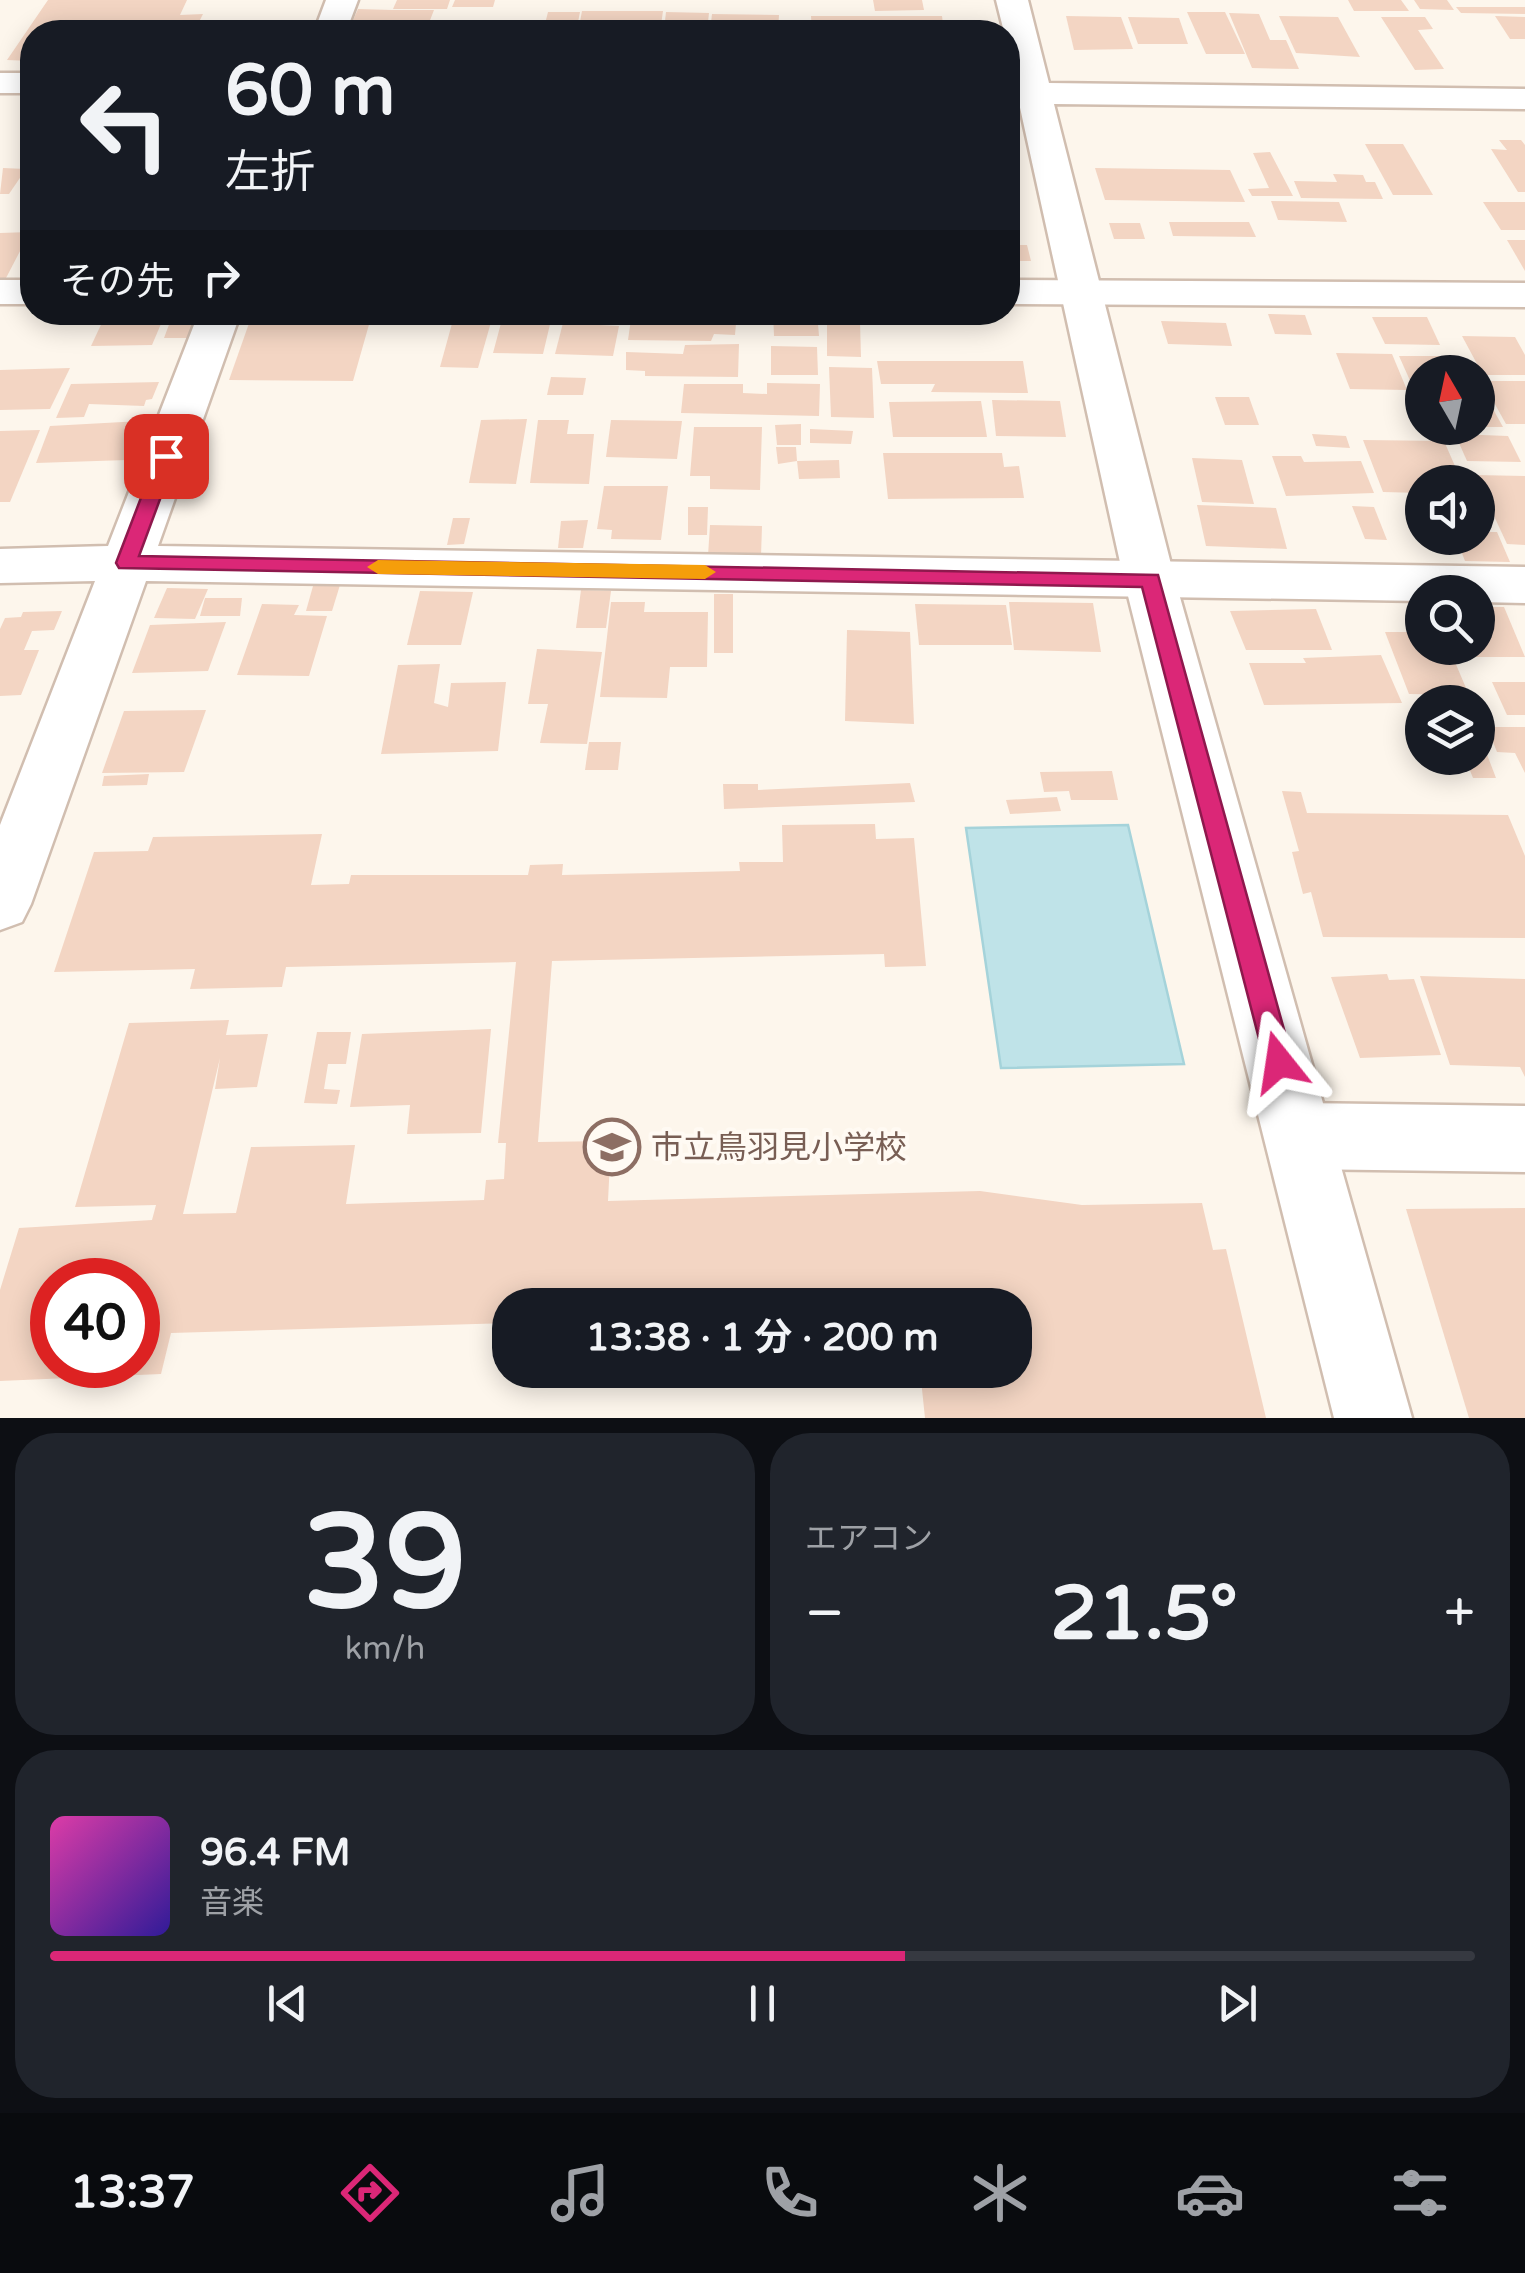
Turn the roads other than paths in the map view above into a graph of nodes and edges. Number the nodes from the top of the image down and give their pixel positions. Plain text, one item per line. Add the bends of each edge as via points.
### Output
1 (1022, 94) edge
2 (1525, 99) edge
3 (1020, 292) edge
4 (1078, 292) junction
5 (1525, 295) edge
6 (215, 325) edge
7 (126, 563) junction
8 (0, 566) edge
9 (1151, 580) junction
10 (1525, 585) edge
11 (0, 904) edge
12 (1298, 1136) junction
13 (1525, 1139) edge
14 (1372, 1418) edge

1 - 2 street
1 - 4 street
3 - 4 street
4 - 5 street
4 - 9 street
6 - 7 street
7 - 8 street
7 - 9 street
7 - 11 street
9 - 10 street
9 - 12 street
12 - 13 street
12 - 14 street

